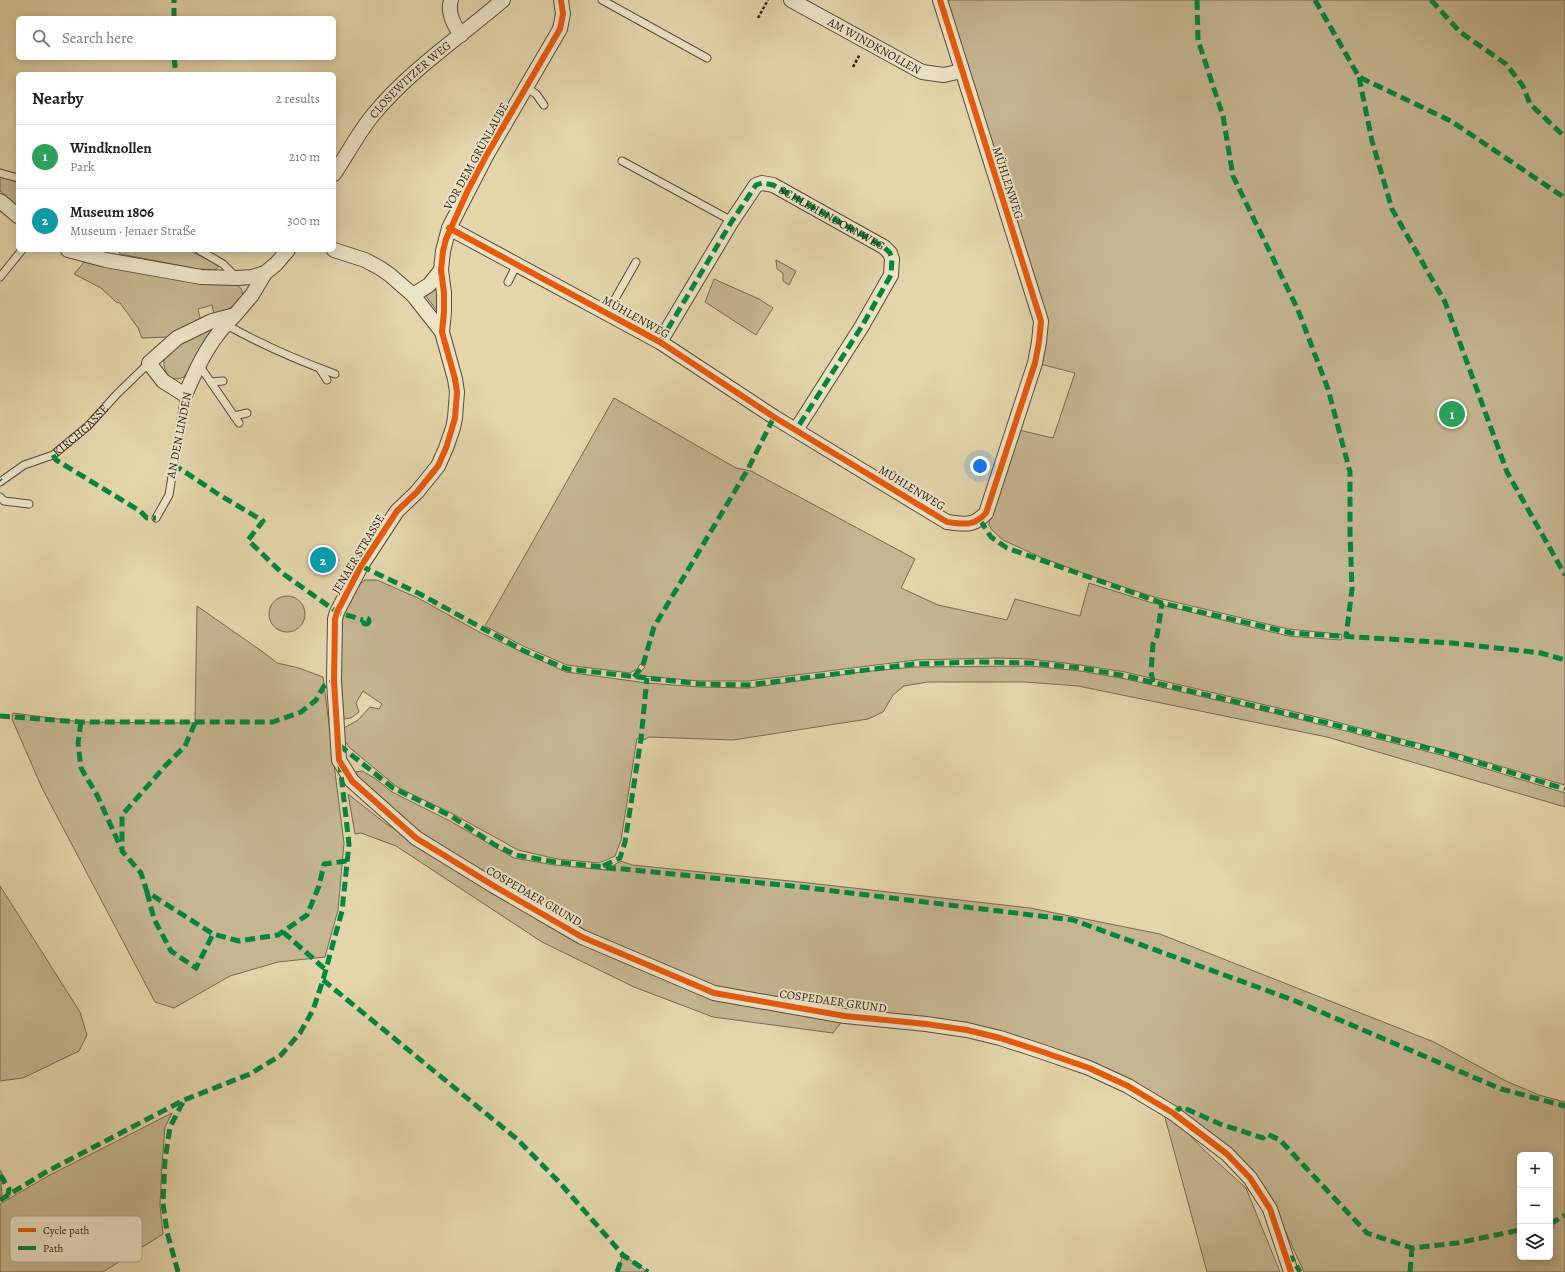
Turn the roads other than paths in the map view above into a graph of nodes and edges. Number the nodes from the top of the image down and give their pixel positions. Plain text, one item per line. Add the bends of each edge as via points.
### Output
1 (451, 0) edge
2 (503, 0) edge
3 (561, 0) edge
4 (602, 0) edge
5 (791, 0) edge
6 (940, 0) edge
7 (461, 35) junction
8 (707, 58) dead end
9 (961, 71) junction
10 (527, 88) junction
11 (544, 105) dead end
12 (622, 161) dead end
13 (336, 171) edge
14 (0, 173) edge
15 (16, 177) edge
16 (0, 200) edge
17 (16, 214) edge
18 (732, 221) junction
19 (449, 228) junction
20 (336, 251) edge
21 (20, 252) edge
22 (84, 252) edge
23 (202, 252) edge
24 (286, 252) edge
25 (107, 255) edge
26 (636, 262) dead end
27 (517, 264) junction
28 (441, 270) junction
29 (265, 273) junction
30 (0, 277) edge
31 (237, 278) junction
32 (508, 282) dead end
33 (413, 295) junction
34 (607, 313) junction
35 (230, 319) junction
36 (442, 332) junction
37 (660, 342) junction
38 (149, 363) junction
39 (199, 365) junction
40 (320, 369) junction
41 (335, 374) dead end
42 (327, 380) dead end
43 (223, 381) dead end
44 (211, 382) junction
45 (185, 395) junction
46 (247, 413) dead end
47 (234, 416) junction
48 (239, 423) dead end
49 (796, 430) junction
50 (0, 482) edge
51 (0, 496) edge
52 (29, 504) dead end
53 (156, 518) dead end
54 (339, 760) joint
55 (1291, 1272) edge

1 - 7 street via 451,16
2 - 7 street, CLOSEWITZER WEG
3 - 10 street, VOR DEM GRÜNLAUBE via 563,14 560,29
4 - 8 lane
5 - 9 street, AM WINDKNOLLEN via 922,72 944,75
6 - 9 street, MÜHLENWEG
7 - 13 street, CLOSEWITZER WEG via 416,71 389,97 371,117
9 - 49 street, MÜHLENWEG via 1041,321 1035,363 986,513 980,520 969,524 947,522
10 - 11 lane via 536,94
10 - 19 street, VOR DEM GRÜNLAUBE via 486,156
12 - 18 lane
14 - 15 lane
16 - 17 street
18 - 37 street, SCHLEHENDORNWEG
18 - 49 street, SCHLEHENDORNWEG via 752,189 756,185 768,183 874,240 890,253 892,259 892,275
19 - 27 street, MÜHLENWEG
19 - 28 street, VOR DEM GRÜNLAUBE
20 - 33 street, JENAER STRASSE via 380,268
21 - 30 lane
22 - 25 street
23 - 31 lane via 223,264
24 - 29 street
25 - 31 street via 201,277
26 - 34 lane
27 - 32 lane
27 - 34 street, MÜHLENWEG
28 - 33 street via 429,285
28 - 36 street, VOR DEM GRÜNLAUBE via 444,293
29 - 31 street
29 - 35 street via 252,295
33 - 36 street, JENAER STRASSE
34 - 37 street, MÜHLENWEG
35 - 38 street, KIRCHGASSE via 212,321 177,338
35 - 39 street, AN DEN LINDEN via 209,346
35 - 40 lane via 252,340
36 - 54 street, JENAER STRASSE via 456,379 457,392 455,418 446,448 438,466 397,511 361,566 335,619 334,681
37 - 49 street, MÜHLENWEG
38 - 45 street via 162,381
38 - 50 lane, KIRCHGASSE via 88,426 53,455 24,465
39 - 44 lane
39 - 45 street, AN DEN LINDEN
40 - 41 lane
40 - 42 lane
43 - 44 lane
44 - 47 lane
45 - 53 lane, AN DEN LINDEN via 168,495
46 - 47 lane
47 - 48 lane
51 - 52 lane via 4,501
54 - 55 street, COSPEDAER GRUND via 352,781 416,838 582,937 714,993 845,1016 926,1024 974,1032 1000,1038 1089,1068 1128,1086 1173,1113 1227,1154 1250,1178 1270,1209

